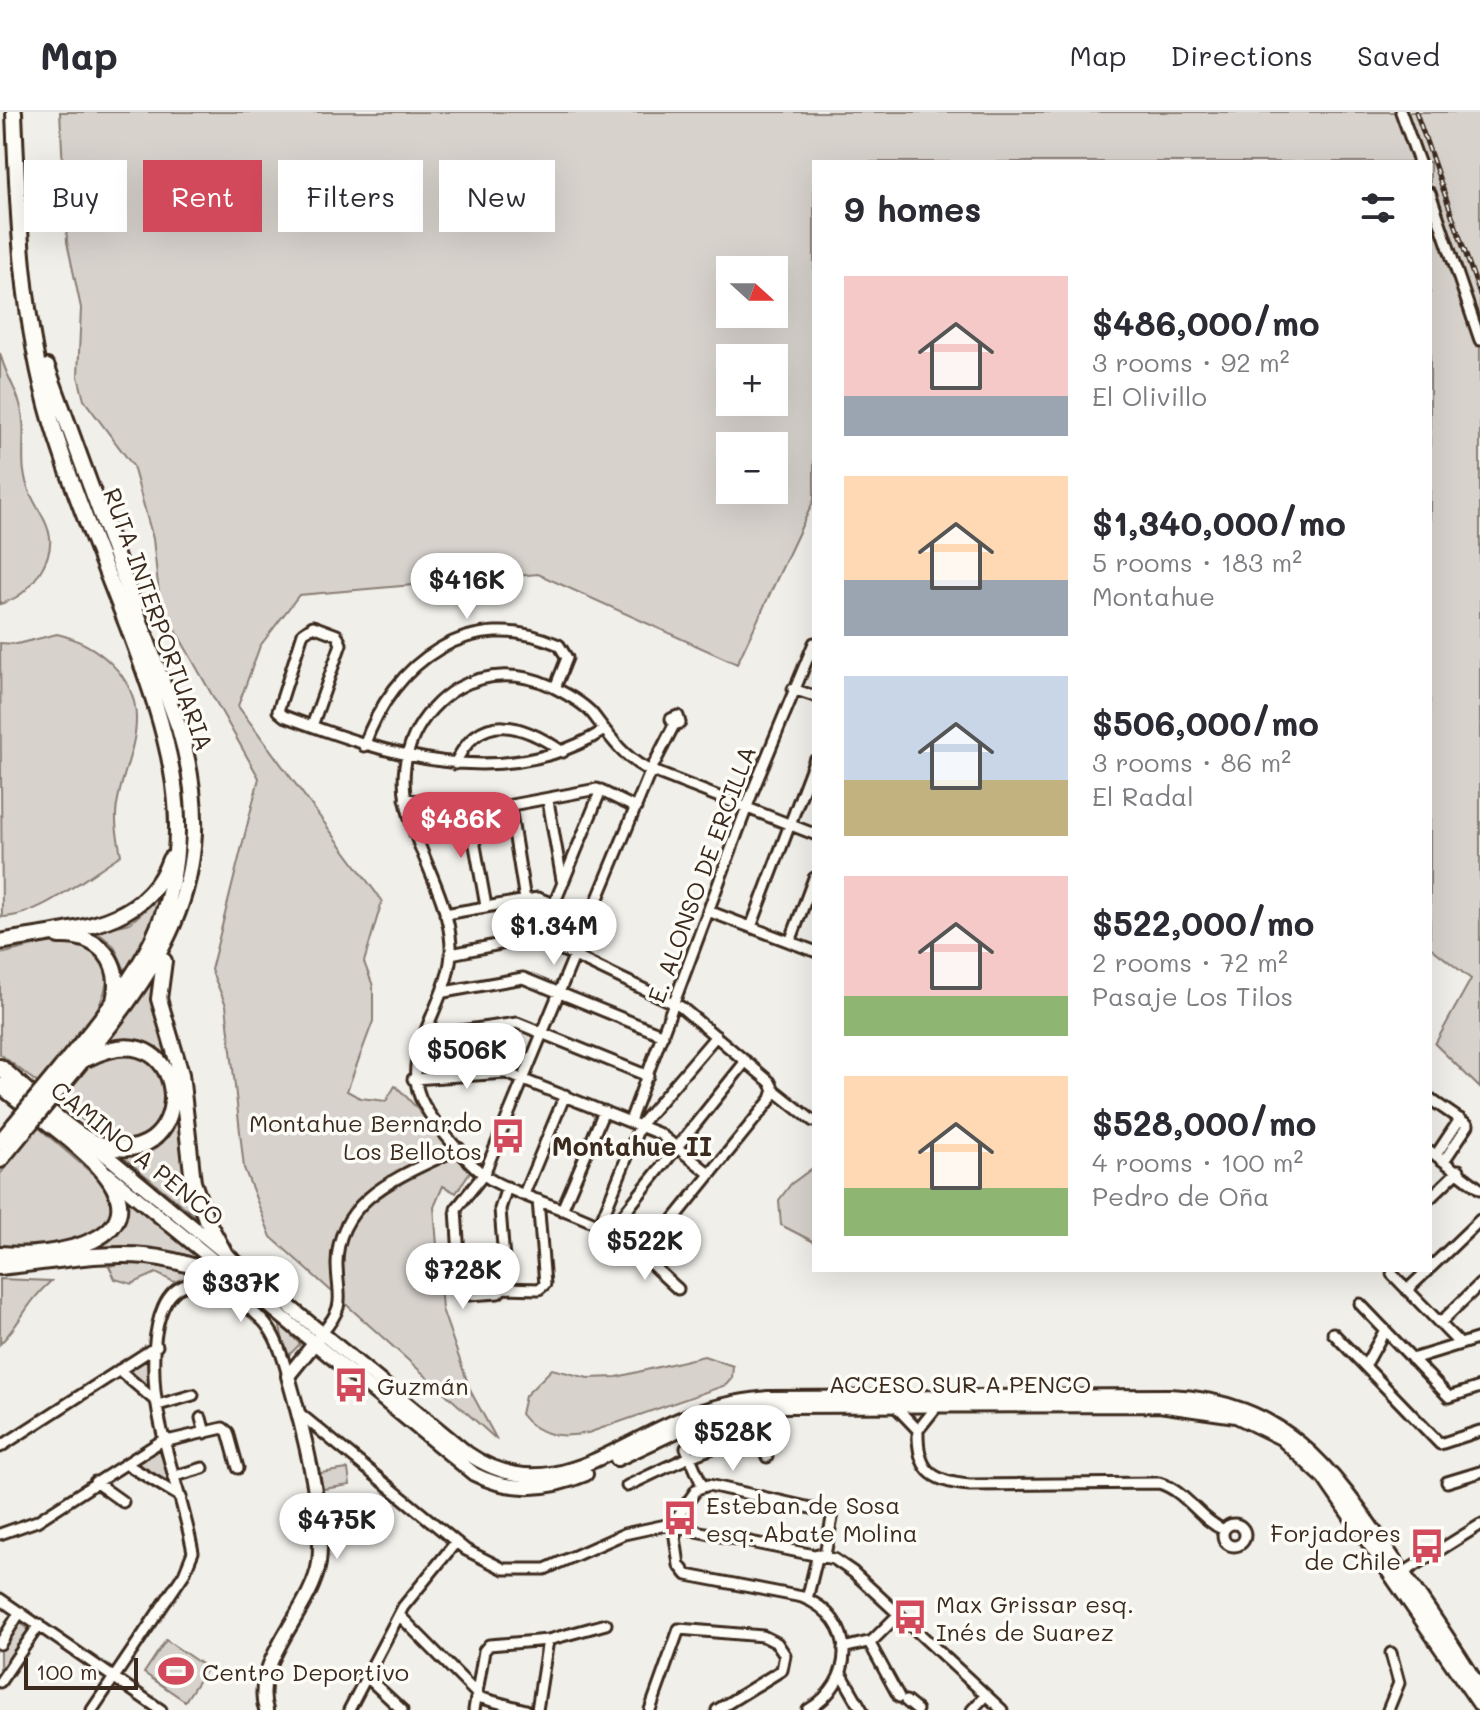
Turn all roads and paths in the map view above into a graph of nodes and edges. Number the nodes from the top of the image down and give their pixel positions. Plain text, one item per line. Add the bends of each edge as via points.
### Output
1 (14, 112) edge
2 (1401, 112) edge
3 (1418, 160) edge
4 (1432, 199) edge
5 (33, 329) junction
6 (1480, 340) edge
7 (812, 647) edge
8 (555, 688) junction
9 (793, 689) junction
10 (812, 695) edge
11 (674, 725) dead end
12 (312, 726) junction
13 (603, 731) junction
14 (364, 746) junction
15 (563, 752) junction
16 (406, 757) junction
17 (455, 764) junction
18 (812, 766) edge
19 (651, 770) junction
20 (601, 790) junction
21 (405, 799) junction
22 (548, 801) junction
23 (468, 807) junction
24 (510, 807) junction
25 (636, 808) junction
26 (746, 808) junction
27 (179, 819) junction
28 (790, 824) junction
29 (812, 833) edge
30 (563, 882) junction
31 (812, 883) edge
32 (525, 900) junction
33 (555, 902) junction
34 (486, 906) junction
35 (708, 911) junction
36 (445, 914) junction
37 (592, 919) junction
38 (751, 927) junction
39 (172, 932) junction
40 (0, 942) edge
41 (790, 942) junction
42 (0, 949) edge
43 (812, 950) edge
44 (451, 954) junction
45 (576, 957) junction
46 (444, 992) junction
47 (561, 993) junction
48 (114, 1003) junction
49 (674, 1004) junction
50 (544, 1033) junction
51 (663, 1035) junction
52 (425, 1036) junction
53 (716, 1036) junction
54 (746, 1061) junction
55 (81, 1062) junction
56 (0, 1067) edge
57 (648, 1076) junction
58 (413, 1079) junction
59 (525, 1079) junction
60 (57, 1082) junction
61 (0, 1085) edge
62 (774, 1090) junction
63 (565, 1095) junction
64 (1432, 1100) edge
65 (36, 1106) junction
66 (604, 1111) junction
67 (812, 1120) edge
68 (630, 1121) junction
69 (640, 1125) junction
70 (18, 1129) junction
71 (87, 1139) junction
72 (0, 1142) edge
73 (678, 1147) junction
74 (459, 1148) junction
75 (1437, 1156) edge
76 (0, 1160) edge
77 (99, 1167) junction
78 (1459, 1170) junction
79 (484, 1174) junction
80 (710, 1174) junction
81 (507, 1187) junction
82 (1478, 1187) edge
83 (524, 1194) junction
84 (1432, 1196) edge
85 (538, 1200) junction
86 (562, 1210) junction
87 (1480, 1220) edge
88 (599, 1226) junction
89 (610, 1231) junction
90 (224, 1252) junction
91 (642, 1253) junction
92 (0, 1254) edge
93 (1432, 1266) edge
94 (0, 1267) edge
95 (1426, 1272) edge
96 (1392, 1274) dead end
97 (1480, 1284) edge
98 (504, 1288) junction
99 (678, 1289) dead end
100 (1407, 1290) junction
101 (253, 1294) junction
102 (1360, 1304) dead end
103 (1440, 1323) junction
104 (1385, 1330) junction
105 (322, 1333) junction
106 (1333, 1333) dead end
107 (1480, 1338) edge
108 (314, 1344) junction
109 (1460, 1344) junction
110 (157, 1346) junction
111 (1412, 1359) junction
112 (1365, 1366) junction
113 (119, 1370) junction
114 (288, 1376) junction
115 (1480, 1387) edge
116 (193, 1395) dead end
117 (158, 1403) junction
118 (893, 1405) junction
119 (938, 1405) junction
120 (299, 1413) junction
121 (201, 1418) dead end
122 (918, 1430) junction
123 (1480, 1431) edge
124 (205, 1433) junction
125 (167, 1439) junction
126 (0, 1447) edge
127 (686, 1448) dead end
128 (767, 1457) dead end
129 (691, 1458) junction
130 (126, 1464) junction
131 (203, 1468) dead end
132 (238, 1468) dead end
133 (1480, 1472) edge
134 (175, 1476) junction
135 (95, 1482) junction
136 (1447, 1482) dead end
137 (702, 1485) junction
138 (627, 1486) dead end
139 (181, 1497) junction
140 (123, 1502) dead end
141 (1480, 1525) edge
142 (672, 1526) junction
143 (1224, 1530) dead end
144 (0, 1534) edge
145 (456, 1542) junction
146 (821, 1555) junction
147 (1403, 1573) junction
148 (0, 1599) edge
149 (807, 1599) junction
150 (20, 1612) junction
151 (899, 1614) junction
152 (399, 1615) junction
153 (606, 1624) dead end
154 (39, 1625) junction
155 (548, 1640) junction
156 (869, 1642) junction
157 (0, 1644) edge
158 (843, 1648) junction
159 (1391, 1653) dead end
160 (842, 1675) junction
161 (367, 1677) junction
162 (114, 1680) junction
163 (0, 1681) edge
164 (1480, 1689) edge
165 (478, 1695) junction
166 (986, 1695) junction
167 (1480, 1705) edge
168 (814, 1708) edge
169 (266, 1709) edge
170 (92, 1710) edge
171 (161, 1710) edge
172 (349, 1710) edge
173 (402, 1710) edge
174 (474, 1710) edge
175 (526, 1710) edge
176 (537, 1710) edge
177 (650, 1710) edge
178 (717, 1710) edge
179 (862, 1710) edge
180 (917, 1710) edge
181 (972, 1710) edge
182 (1002, 1710) edge
183 (1388, 1710) edge

1 - 5 highway, RUTA INTERPORTUARIA via 19,233
2 - 3 street
4 - 6 street
5 - 27 highway, RUTA INTERPORTUARIA via 56,435 162,721
5 - 39 highway, RUTA INTERPORTUARIA via 188,759 194,844
7 - 9 street, E. ALONSO DE ERCILLA
8 - 13 street via 595,715
8 - 14 street via 567,658 559,645 505,633 456,641 421,660 399,680 380,706
8 - 16 street via 511,676 468,683 427,715
9 - 10 street
9 - 26 street, E. ALONSO DE ERCILLA
11 - 19 street
12 - 12 street via 278,711 304,631 313,626 334,633 341,647
12 - 14 street
13 - 15 street
13 - 19 street via 630,759
14 - 16 street
15 - 17 street via 514,762
15 - 17 street via 527,730 499,726 472,738
16 - 17 street
16 - 21 street
18 - 28 street
19 - 25 street
19 - 26 street
20 - 22 street
20 - 25 street
20 - 30 street
21 - 23 street
21 - 36 street
22 - 24 street
22 - 30 street
23 - 24 street
23 - 34 street
24 - 32 street
25 - 37 street
26 - 28 street
26 - 35 street, E. ALONSO DE ERCILLA
27 - 40 highway via 164,875 137,908 102,922
27 - 48 highway, RUTA INTERPORTUARIA via 177,860 165,910
28 - 29 street
28 - 38 street
30 - 33 street
31 - 41 street
32 - 33 street
32 - 34 street
33 - 37 street
34 - 36 street
35 - 38 street
35 - 49 street, E. ALONSO DE ERCILLA
36 - 44 street
37 - 45 street
38 - 41 street
39 - 55 highway, RUTA INTERPORTUARIA via 133,999
39 - 90 highway via 159,978 160,1006 181,1074 193,1182
41 - 43 street
42 - 48 highway via 60,936 92,941 113,963
44 - 45 street via 533,938
44 - 46 street
45 - 47 street
45 - 49 street
46 - 47 street via 519,978
46 - 52 street
47 - 50 street
47 - 51 street
48 - 60 highway, RUTA INTERPORTUARIA
49 - 51 street, E. ALONSO DE ERCILLA
49 - 53 street
50 - 52 street via 514,1023
50 - 57 street
50 - 59 street
51 - 57 street, E. ALONSO DE ERCILLA
52 - 58 street
53 - 54 street
53 - 69 street
54 - 62 street
54 - 73 street
55 - 60 highway, RUTA INTERPORTUARIA
55 - 71 highway via 116,1048 144,1052 167,1070 174,1094 166,1125 145,1143 119,1148
56 - 65 highway, CAMINO A PENCO
57 - 68 street, E. ALONSO DE ERCILLA
58 - 59 street via 502,1072
58 - 74 street via 425,1107
59 - 63 street
59 - 79 street
60 - 70 highway, bridge
61 - 65 highway, CAMINO A PENCO
62 - 67 street
62 - 80 street
63 - 66 street
63 - 83 street
64 - 75 street via 1464,1122
65 - 71 highway, CAMINO A PENCO
65 - 77 highway, CAMINO A PENCO
66 - 68 street
66 - 86 street
68 - 69 street
69 - 73 street
69 - 88 street
70 - 72 highway
70 - 76 highway
71 - 90 main road, CAMINO A PENCO
73 - 80 street
73 - 89 street
74 - 79 street
74 - 105 street via 388,1184 354,1210 339,1245 341,1304
75 - 78 street
77 - 92 highway via 117,1205 112,1226 102,1238 79,1247
77 - 101 main road, CAMINO A PENCO
78 - 82 street
78 - 84 street
79 - 81 street
79 - 98 street via 456,1209 461,1287 473,1296
80 - 91 street
81 - 83 street
81 - 98 street via 500,1209
83 - 85 street
85 - 86 street
85 - 98 street via 545,1284 539,1289
86 - 88 street
87 - 93 street
88 - 89 street
89 - 91 street
90 - 105 main road, CAMINO A PENCO
91 - 99 street
94 - 101 highway via 159,1255 209,1269
95 - 100 street
96 - 100 street
97 - 103 street
100 - 103 street
101 - 108 main road, CAMINO A PENCO
102 - 104 street
103 - 109 street
104 - 111 street
104 - 112 street
105 - 108 main road
105 - 147 main road, ACCESO SUR A PENCO via 475,1459 530,1476 581,1467 698,1412 755,1399 1214,1400 1260,1416 1304,1444 1341,1484
106 - 112 street
107 - 109 street
108 - 114 main road
108 - 118 main road, ACCESO SUR A PENCO via 461,1465 513,1487 568,1481 696,1422 739,1410
109 - 111 street
110 - 113 street
110 - 114 street via 162,1309 171,1292 184,1284 201,1284 238,1301 273,1330
110 - 117 street
111 - 115 street via 1449,1397
112 - 123 street via 1440,1444
113 - 117 street
113 - 126 street
114 - 120 main road
116 - 117 street
117 - 125 street
118 - 119 main road, ACCESO SUR A PENCO
118 - 122 street
119 - 122 street
119 - 167 main road, ACCESO SUR A PENCO via 1171,1405 1223,1412 1260,1426 1299,1451 1333,1489
120 - 145 street
120 - 169 main road via 312,1477 318,1566 265,1679
121 - 124 street
122 - 143 street via 921,1465 956,1483 1159,1483
124 - 125 street
124 - 132 street via 223,1428 228,1432
125 - 130 street
125 - 134 street
127 - 129 street
128 - 129 street via 754,1440
129 - 137 street
129 - 138 street
130 - 135 street
130 - 139 street
131 - 134 street
133 - 136 street
134 - 139 street
135 - 140 street
135 - 144 street via 37,1521
137 - 142 street
137 - 146 street via 833,1513
139 - 162 street via 191,1561
141 - 147 street
142 - 145 street via 638,1530 553,1566 520,1571 488,1563
142 - 146 street
142 - 149 street via 679,1565 687,1575
145 - 152 street
146 - 149 street
146 - 151 street via 849,1568
147 - 164 main road, ACCESO SUR A PENCO
148 - 150 street
149 - 158 street via 831,1618
150 - 154 street
150 - 157 street
151 - 156 street
151 - 166 street
152 - 161 street
152 - 165 street
153 - 155 street
154 - 162 street
154 - 163 street
155 - 165 street via 486,1647
155 - 176 street
156 - 158 street
156 - 180 street via 902,1699
158 - 160 street
159 - 183 street via 1399,1683
160 - 168 street
160 - 179 street
161 - 172 street
161 - 173 street
162 - 170 street
162 - 171 street
165 - 174 street
165 - 175 street
166 - 181 street
166 - 182 street
177 - 178 street via 679,1629 763,1636 777,1643 785,1659 779,1673

